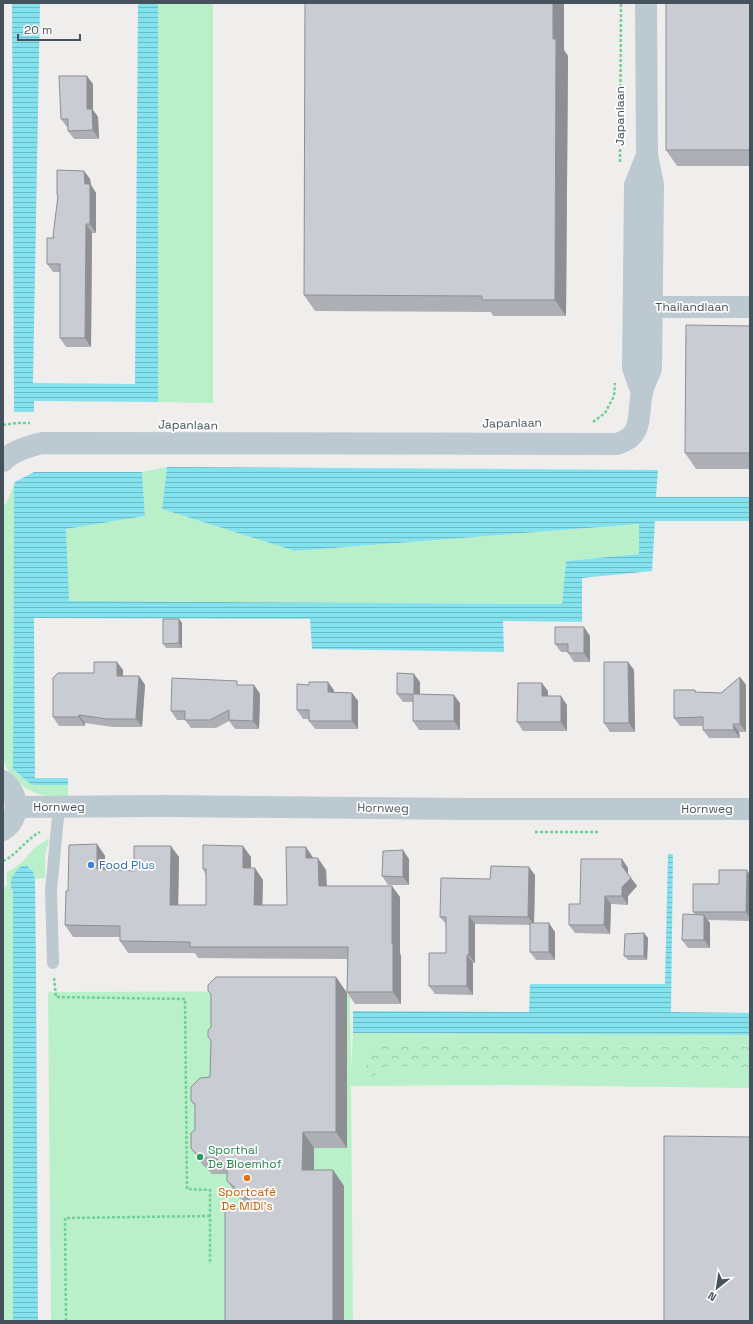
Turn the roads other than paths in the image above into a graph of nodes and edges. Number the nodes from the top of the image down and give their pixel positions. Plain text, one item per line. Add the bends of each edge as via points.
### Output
1 (646, 3) edge
2 (643, 307) junction
3 (750, 307) edge
4 (5, 455) edge
5 (3, 781) edge
6 (16, 807) junction
7 (60, 807) junction
8 (750, 809) edge
9 (3, 830) edge
10 (53, 963) road end

1 - 2 street, Japanlaan via 647,155 653,184
2 - 3 street, Thailandlaan
2 - 4 street, Japanlaan via 651,369 642,392 638,424 626,441 617,444 42,443
5 - 6 street via 11,789
6 - 7 street, Hornweg
6 - 9 street via 13,818
7 - 8 street, Hornweg
7 - 10 lane via 51,890

